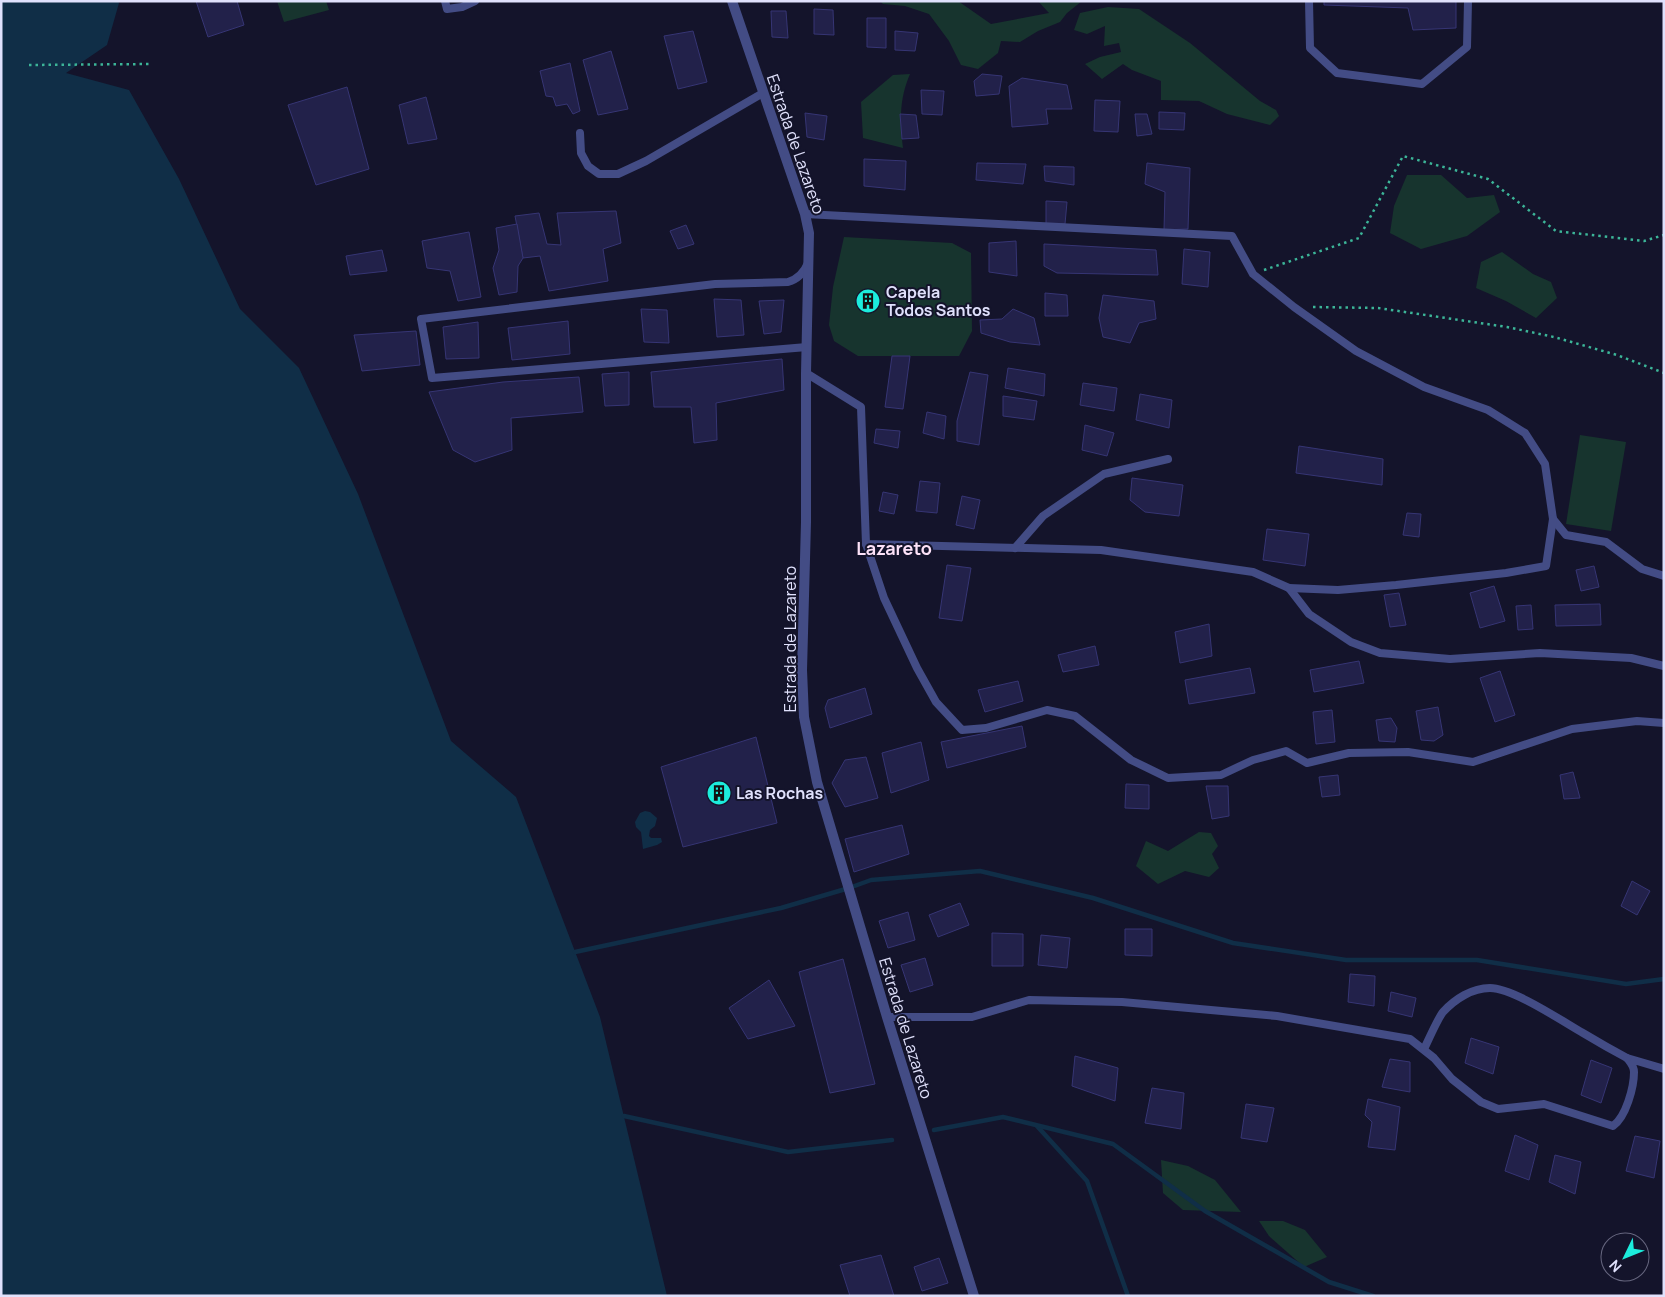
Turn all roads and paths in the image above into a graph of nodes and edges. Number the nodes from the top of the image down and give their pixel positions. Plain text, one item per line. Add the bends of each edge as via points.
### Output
1 (444, 1) edge
2 (475, 1) edge
3 (732, 1) edge
4 (1309, 1) edge
5 (1468, 1) edge
6 (151, 64) dead end
7 (29, 65) dead end
8 (763, 93) junction
9 (580, 133) dead end
10 (805, 214) junction
11 (1664, 235) edge
12 (809, 261) junction
13 (1253, 274) junction
14 (1294, 307) junction
15 (807, 347) junction
16 (806, 373) junction
17 (1664, 373) edge
18 (1168, 460) dead end
19 (1553, 519) junction
20 (866, 544) junction
21 (1015, 548) junction
22 (1664, 576) edge
23 (1289, 588) junction
24 (1664, 666) edge
25 (1664, 723) edge
26 (887, 1017) junction
27 (1424, 1050) junction
28 (1627, 1058) junction
29 (1664, 1069) edge
30 (974, 1296) edge

1 - 2 lane via 448,9
3 - 8 street, Estrada de Lazareto
4 - 5 lane via 1310,48 1337,73 1422,84 1467,47
6 - 7 path
8 - 9 lane via 618,174 598,174 588,166 581,153
8 - 10 street, Estrada de Lazareto
10 - 12 street, Estrada de Lazareto
10 - 13 lane via 1232,236
11 - 13 path via 1644,241 1556,231 1488,179 1403,156 1359,238
12 - 15 street, Estrada de Lazareto
12 - 15 lane via 801,275 788,282 715,284 420,319 432,378
13 - 14 lane
14 - 17 path via 1378,308 1507,327 1617,355
14 - 19 lane via 1356,351 1424,387 1488,410 1525,434 1545,464
15 - 16 street, Estrada de Lazareto
16 - 20 lane via 861,407
16 - 26 street, Estrada de Lazareto via 804,717 817,782
18 - 21 lane via 1104,474 1043,516
19 - 22 lane via 1566,535 1606,542 1642,569
19 - 23 lane via 1546,566 1338,590
20 - 21 lane
20 - 25 lane via 884,598 917,668 936,702 962,730 986,728 1047,710 1075,716 1131,760 1168,778 1221,775 1254,760 1286,751 1307,763 1349,752 1408,752 1473,762 1572,729 1637,721
21 - 23 lane via 1101,550 1254,572
23 - 24 lane via 1309,614 1351,642 1380,653 1450,659 1540,653 1631,658
26 - 27 lane via 972,1017 1029,1000 1122,1002 1277,1016 1410,1038
26 - 30 street, Estrada de Lazareto
27 - 28 lane via 1441,1014 1454,1002 1474,991 1492,988 1545,1010
27 - 28 lane via 1469,1093 1498,1109 1544,1104 1613,1126 1622,1116 1631,1093 1634,1071
28 - 29 lane

